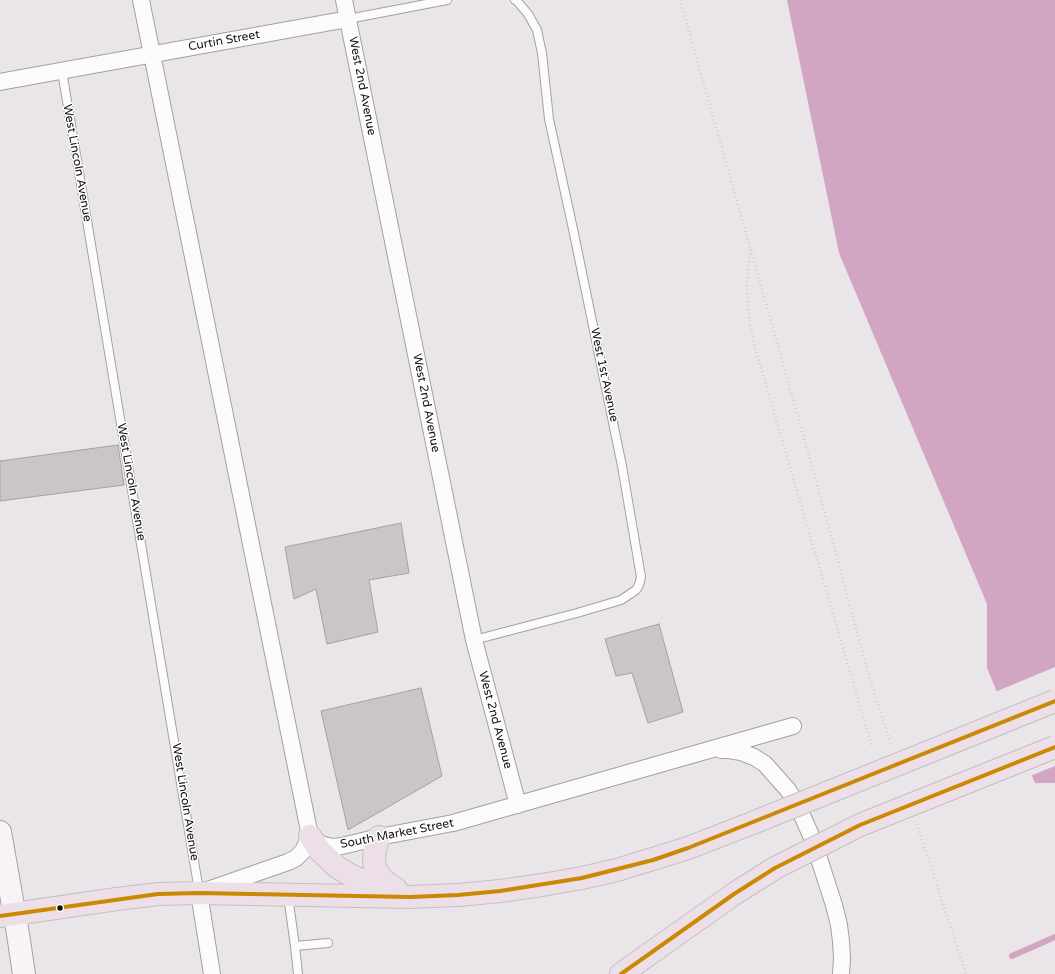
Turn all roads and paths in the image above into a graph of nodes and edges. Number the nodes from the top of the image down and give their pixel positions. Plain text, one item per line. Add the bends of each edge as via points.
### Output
1 (141, 0) edge
2 (344, 0) edge
3 (447, 0) edge
4 (515, 0) edge
5 (680, 0) edge
6 (348, 18) junction
7 (153, 55) junction
8 (62, 72) junction
9 (0, 82) edge
10 (750, 247) junction
11 (474, 640) junction
12 (1055, 701) edge
13 (793, 726) dead end
14 (891, 746) dead end
15 (872, 747) dead end
16 (1055, 747) edge
17 (711, 750) junction
18 (518, 805) junction
19 (915, 819) dead end
20 (0, 832) edge
21 (310, 836) junction
22 (379, 837) junction
23 (199, 893) junction
24 (288, 895) junction
25 (410, 897) junction
26 (7, 915) edge
27 (328, 944) dead end
28 (294, 946) junction
29 (24, 974) edge
30 (212, 974) edge
31 (298, 974) edge
32 (621, 974) edge
33 (841, 974) edge
34 (966, 974) edge

1 - 7 street
2 - 6 street, West 2nd Avenue
3 - 6 lane, Curtin Street
4 - 11 lane, West 1st Avenue via 528,14 537,30 542,53 549,119 622,466 640,576 636,590 621,600
5 - 10 path
6 - 7 street, Curtin Street
6 - 11 street, West 2nd Avenue
7 - 8 street, Curtin Street
7 - 21 street
8 - 9 street, Curtin Street
8 - 23 lane, West Lincoln Avenue
10 - 14 path
10 - 15 path via 748,303 754,344
11 - 18 street, West 2nd Avenue
12 - 25 highway, bridge via 755,822 688,848 625,868 500,892
13 - 17 street, South Market Street
16 - 32 highway, bridge via 860,825 775,868
17 - 18 street, South Market Street
17 - 33 street, South Market Street via 729,750 754,757 765,764 797,804 813,840 834,905 841,941
18 - 22 street, South Market Street via 452,824
19 - 34 path
20 - 26 main road
21 - 22 street, South Market Street via 317,842 333,847
21 - 23 street via 303,852 296,858
21 - 25 highway via 327,858 350,875
22 - 25 highway via 375,850 375,868 390,886
23 - 24 highway
23 - 26 highway via 158,894
23 - 30 street
24 - 25 highway
24 - 28 lane
26 - 29 main road
27 - 28 lane
28 - 31 lane

